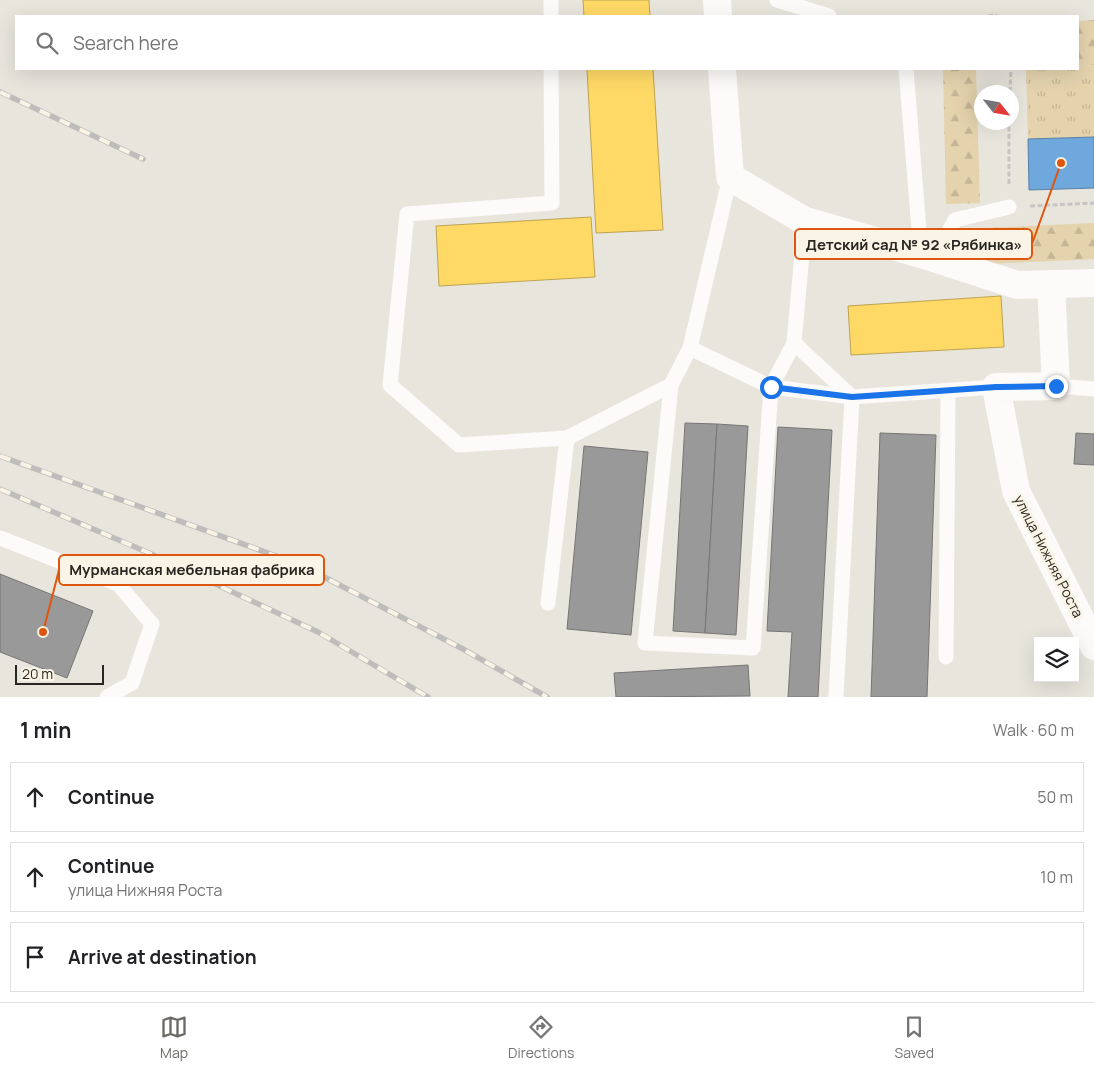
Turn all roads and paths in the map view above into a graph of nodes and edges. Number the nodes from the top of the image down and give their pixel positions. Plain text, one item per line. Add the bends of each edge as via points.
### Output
1 (551, 0) edge
2 (717, 0) edge
3 (777, 0) edge
4 (551, 15) edge
5 (718, 15) edge
6 (826, 15) edge
7 (551, 70) edge
8 (722, 70) edge
9 (906, 70) edge
10 (1011, 70) edge
11 (1010, 85) edge
12 (1009, 130) edge
13 (730, 176) junction
14 (1094, 203) edge
15 (1009, 207) junction
16 (805, 221) junction
17 (927, 257) junction
18 (1094, 283) edge
19 (1051, 284) junction
20 (794, 343) junction
21 (690, 348) junction
22 (671, 385) junction
23 (1056, 386) junction
24 (771, 387) junction
25 (996, 387) junction
26 (1094, 389) edge
27 (948, 392) junction
28 (852, 397) junction
29 (567, 438) junction
30 (0, 538) edge
31 (548, 603) dead end
32 (1094, 646) edge
33 (946, 657) dead end
34 (107, 697) edge
35 (836, 697) edge

1 - 4 lane
2 - 5 street
3 - 6 lane
7 - 29 lane via 552,203 408,214 390,385 460,444
8 - 13 street
9 - 17 lane
10 - 11 path
12 - 15 path
13 - 16 street
13 - 21 lane
14 - 15 path
15 - 17 lane via 955,220
16 - 17 street
16 - 20 lane
17 - 19 street via 1017,285
18 - 19 street
19 - 23 street
20 - 24 lane
20 - 28 lane
21 - 22 lane
21 - 24 lane
22 - 24 lane via 645,643 753,648
22 - 29 lane
23 - 25 street
23 - 26 lane
24 - 28 lane
25 - 27 lane
25 - 32 street, улица Нижняя Роста via 1016,491
27 - 28 lane
27 - 33 lane
28 - 35 lane
29 - 31 lane
30 - 34 lane via 118,584 152,624 132,683

